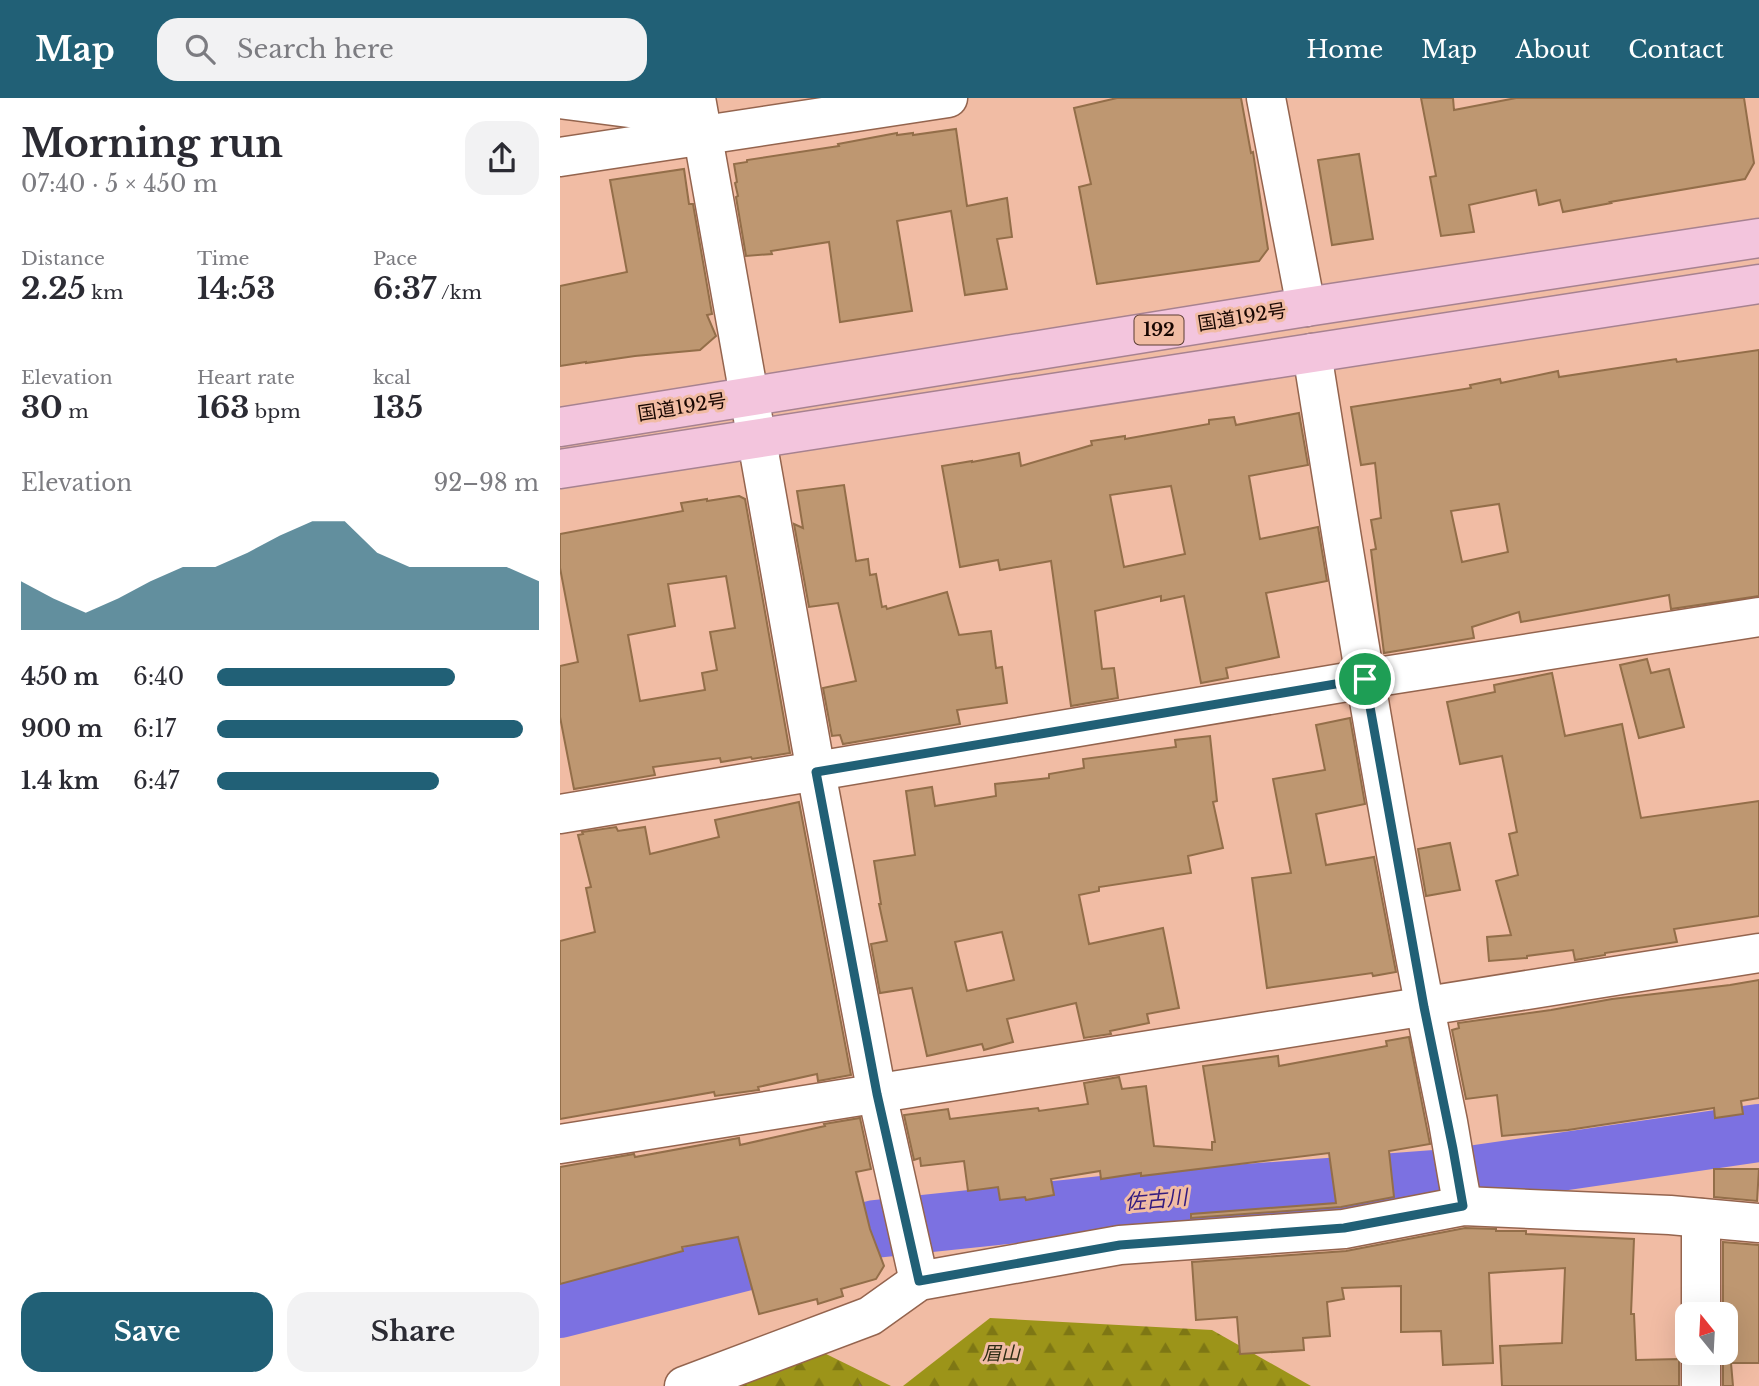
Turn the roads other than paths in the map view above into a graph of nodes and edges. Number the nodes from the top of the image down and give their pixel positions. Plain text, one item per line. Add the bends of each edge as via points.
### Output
1 (948, 98) edge
2 (1266, 98) edge
3 (560, 99) edge
4 (899, 102) edge
5 (699, 117) edge
6 (560, 157) edge
7 (1759, 238) edge
8 (1759, 284) edge
9 (1306, 307) junction
10 (1312, 353) junction
11 (750, 396) junction
12 (560, 427) edge
13 (758, 438) junction
14 (560, 469) edge
15 (1759, 617) edge
16 (1365, 679) junction
17 (816, 772) junction
18 (560, 814) edge
19 (1759, 953) edge
20 (1424, 1007) junction
21 (877, 1094) junction
22 (560, 1144) edge
23 (1458, 1180) junction
24 (1701, 1218) junction
25 (1759, 1223) edge
26 (915, 1265) junction
27 (1701, 1302) edge
28 (1701, 1365) edge
29 (684, 1386) edge
30 (1701, 1386) edge

1 - 4 street
2 - 9 street
3 - 5 street
4 - 5 street
5 - 6 street
5 - 11 street
7 - 9 highway, 国道192号 / 192
8 - 10 highway, 192
9 - 11 highway, 国道192号 / 192
10 - 13 highway, 192
10 - 16 street
11 - 12 highway, 国道192号 / 192
11 - 13 street
13 - 14 highway, 192
13 - 17 street
15 - 16 street
16 - 17 street
16 - 20 street
17 - 18 street
17 - 21 street
19 - 20 street
20 - 21 street
20 - 23 street
21 - 22 street
21 - 26 street
23 - 24 street
23 - 26 street via 1344,1228
24 - 25 street
24 - 27 street
26 - 29 street via 870,1316
28 - 30 street

